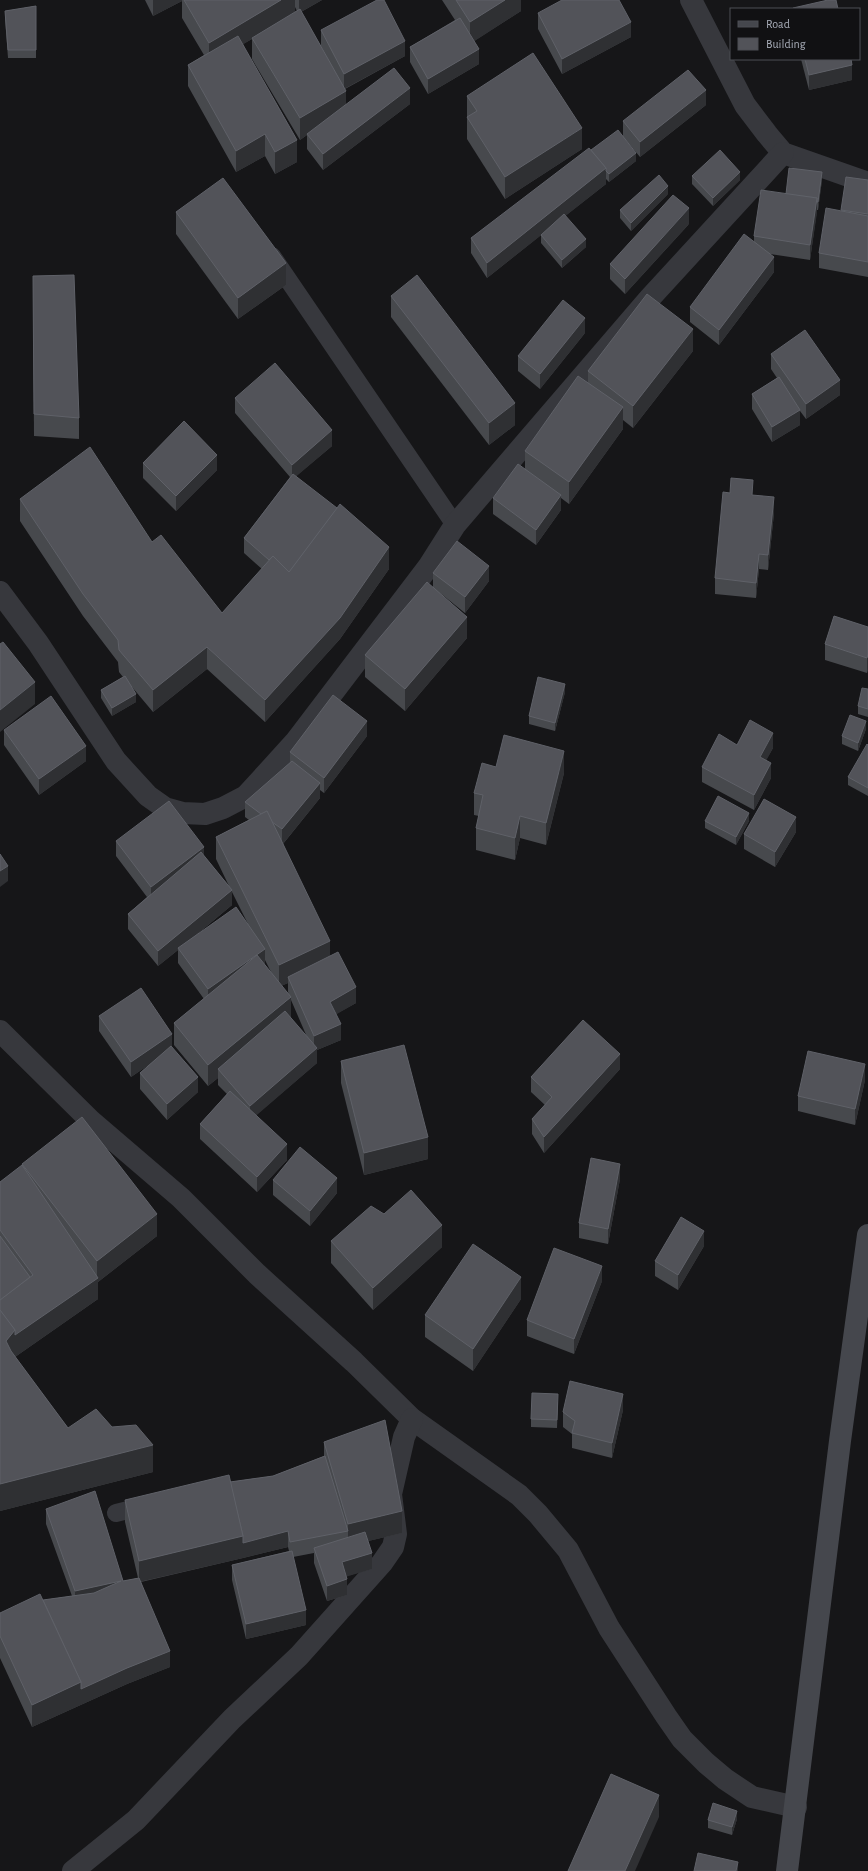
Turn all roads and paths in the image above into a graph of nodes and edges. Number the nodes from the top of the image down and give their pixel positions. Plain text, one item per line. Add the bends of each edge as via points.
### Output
1 (691, 0) edge
2 (783, 153) junction
3 (868, 183) edge
4 (264, 245) edge
5 (455, 525) junction
6 (0, 592) edge
7 (0, 1031) edge
8 (90, 1120) junction
9 (72, 1134) edge
10 (868, 1235) edge
11 (412, 1419) junction
12 (162, 1502) edge
13 (116, 1513) dead end
14 (796, 1807) junction
15 (73, 1871) edge
16 (787, 1871) edge

1 - 2 street via 745,105
2 - 3 street
2 - 5 street via 649,299
4 - 5 lane
5 - 6 street via 429,566 296,742 246,796 205,814 183,813 165,808 148,796 116,761
7 - 8 street
8 - 9 street
8 - 11 street via 181,1198 257,1274 354,1362
10 - 14 street via 840,1441
11 - 14 street via 519,1495 538,1514 568,1550 610,1628 682,1739 725,1779 752,1797
11 - 15 street via 393,1451 391,1494 396,1534 393,1548 379,1568 299,1656 232,1719 136,1820
12 - 13 lane
14 - 16 street

